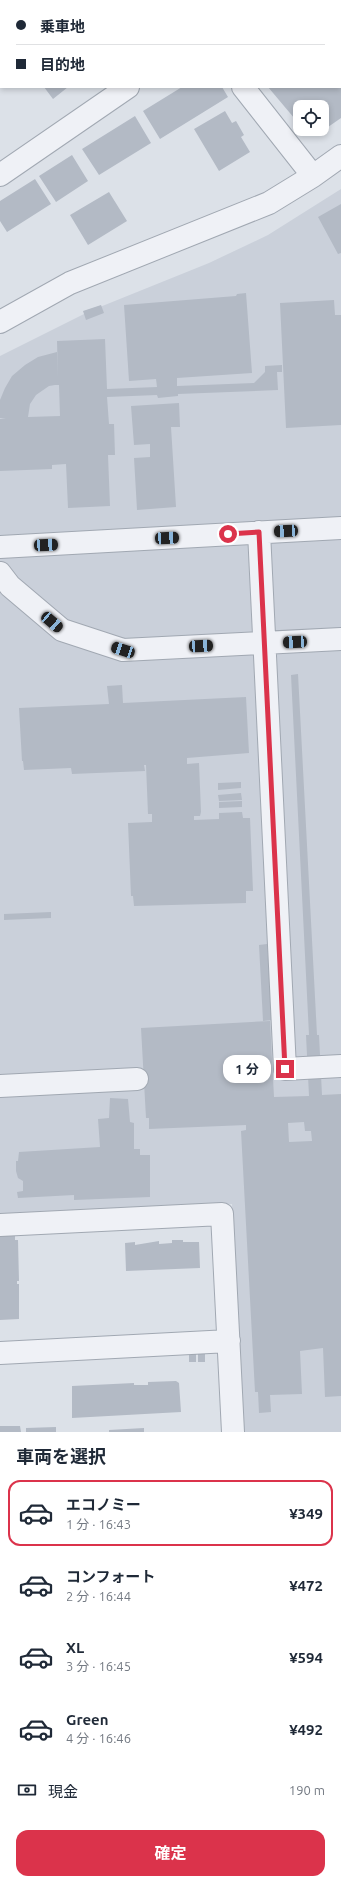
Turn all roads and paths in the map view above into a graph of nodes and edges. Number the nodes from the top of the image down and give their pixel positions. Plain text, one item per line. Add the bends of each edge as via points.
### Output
1 (127, 88) edge
2 (244, 88) edge
3 (341, 156) edge
4 (0, 175) edge
5 (314, 176) junction
6 (0, 322) edge
7 (341, 528) edge
8 (259, 532) junction
9 (0, 547) edge
10 (0, 573) edge
11 (341, 639) edge
12 (264, 643) junction
13 (341, 1066) edge
14 (137, 1079) dead end
15 (0, 1086) edge
16 (0, 1225) edge
17 (229, 1341) junction
18 (0, 1353) edge
19 (233, 1432) edge

1 - 4 street
2 - 5 street
3 - 5 street
5 - 6 street via 269,203 70,284
7 - 8 street
8 - 9 street
8 - 12 street
10 - 12 street via 10,586 62,630 123,650
11 - 12 street
12 - 13 street via 285,1069
14 - 15 street
16 - 17 street via 222,1214
17 - 18 street
17 - 19 street

